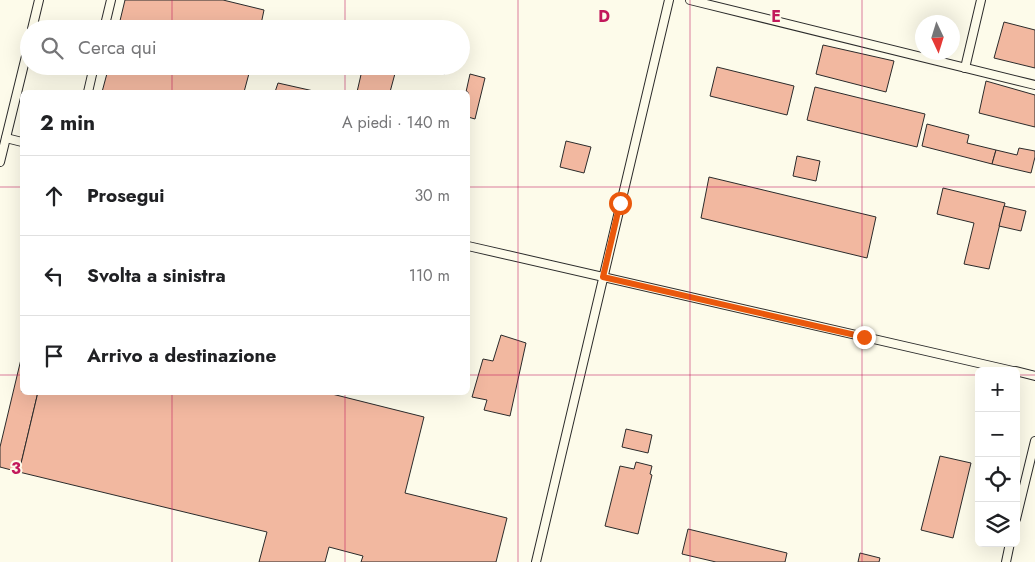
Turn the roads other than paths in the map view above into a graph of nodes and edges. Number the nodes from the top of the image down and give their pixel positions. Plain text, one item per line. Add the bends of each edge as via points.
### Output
1 (38, 0) edge
2 (111, 0) edge
3 (668, 0) edge
4 (690, 0) edge
5 (981, 0) edge
6 (34, 20) edge
7 (106, 20) edge
8 (965, 68) junction
9 (21, 75) edge
10 (92, 75) edge
11 (1035, 85) edge
12 (88, 90) edge
13 (6, 138) junction
14 (20, 142) edge
15 (0, 162) edge
16 (470, 246) edge
17 (603, 277) junction
18 (997, 367) edge
19 (1020, 372) edge
20 (1035, 376) edge
21 (1035, 440) edge
22 (1020, 502) edge
23 (1009, 547) edge
24 (536, 562) edge
25 (1006, 562) edge

1 - 6 lane
2 - 7 lane
3 - 17 lane
4 - 8 lane
5 - 8 lane
8 - 11 lane
9 - 13 lane
10 - 12 lane
13 - 14 lane
13 - 15 lane
16 - 17 lane
17 - 18 lane
17 - 24 lane
19 - 20 lane
21 - 22 lane
23 - 25 lane

